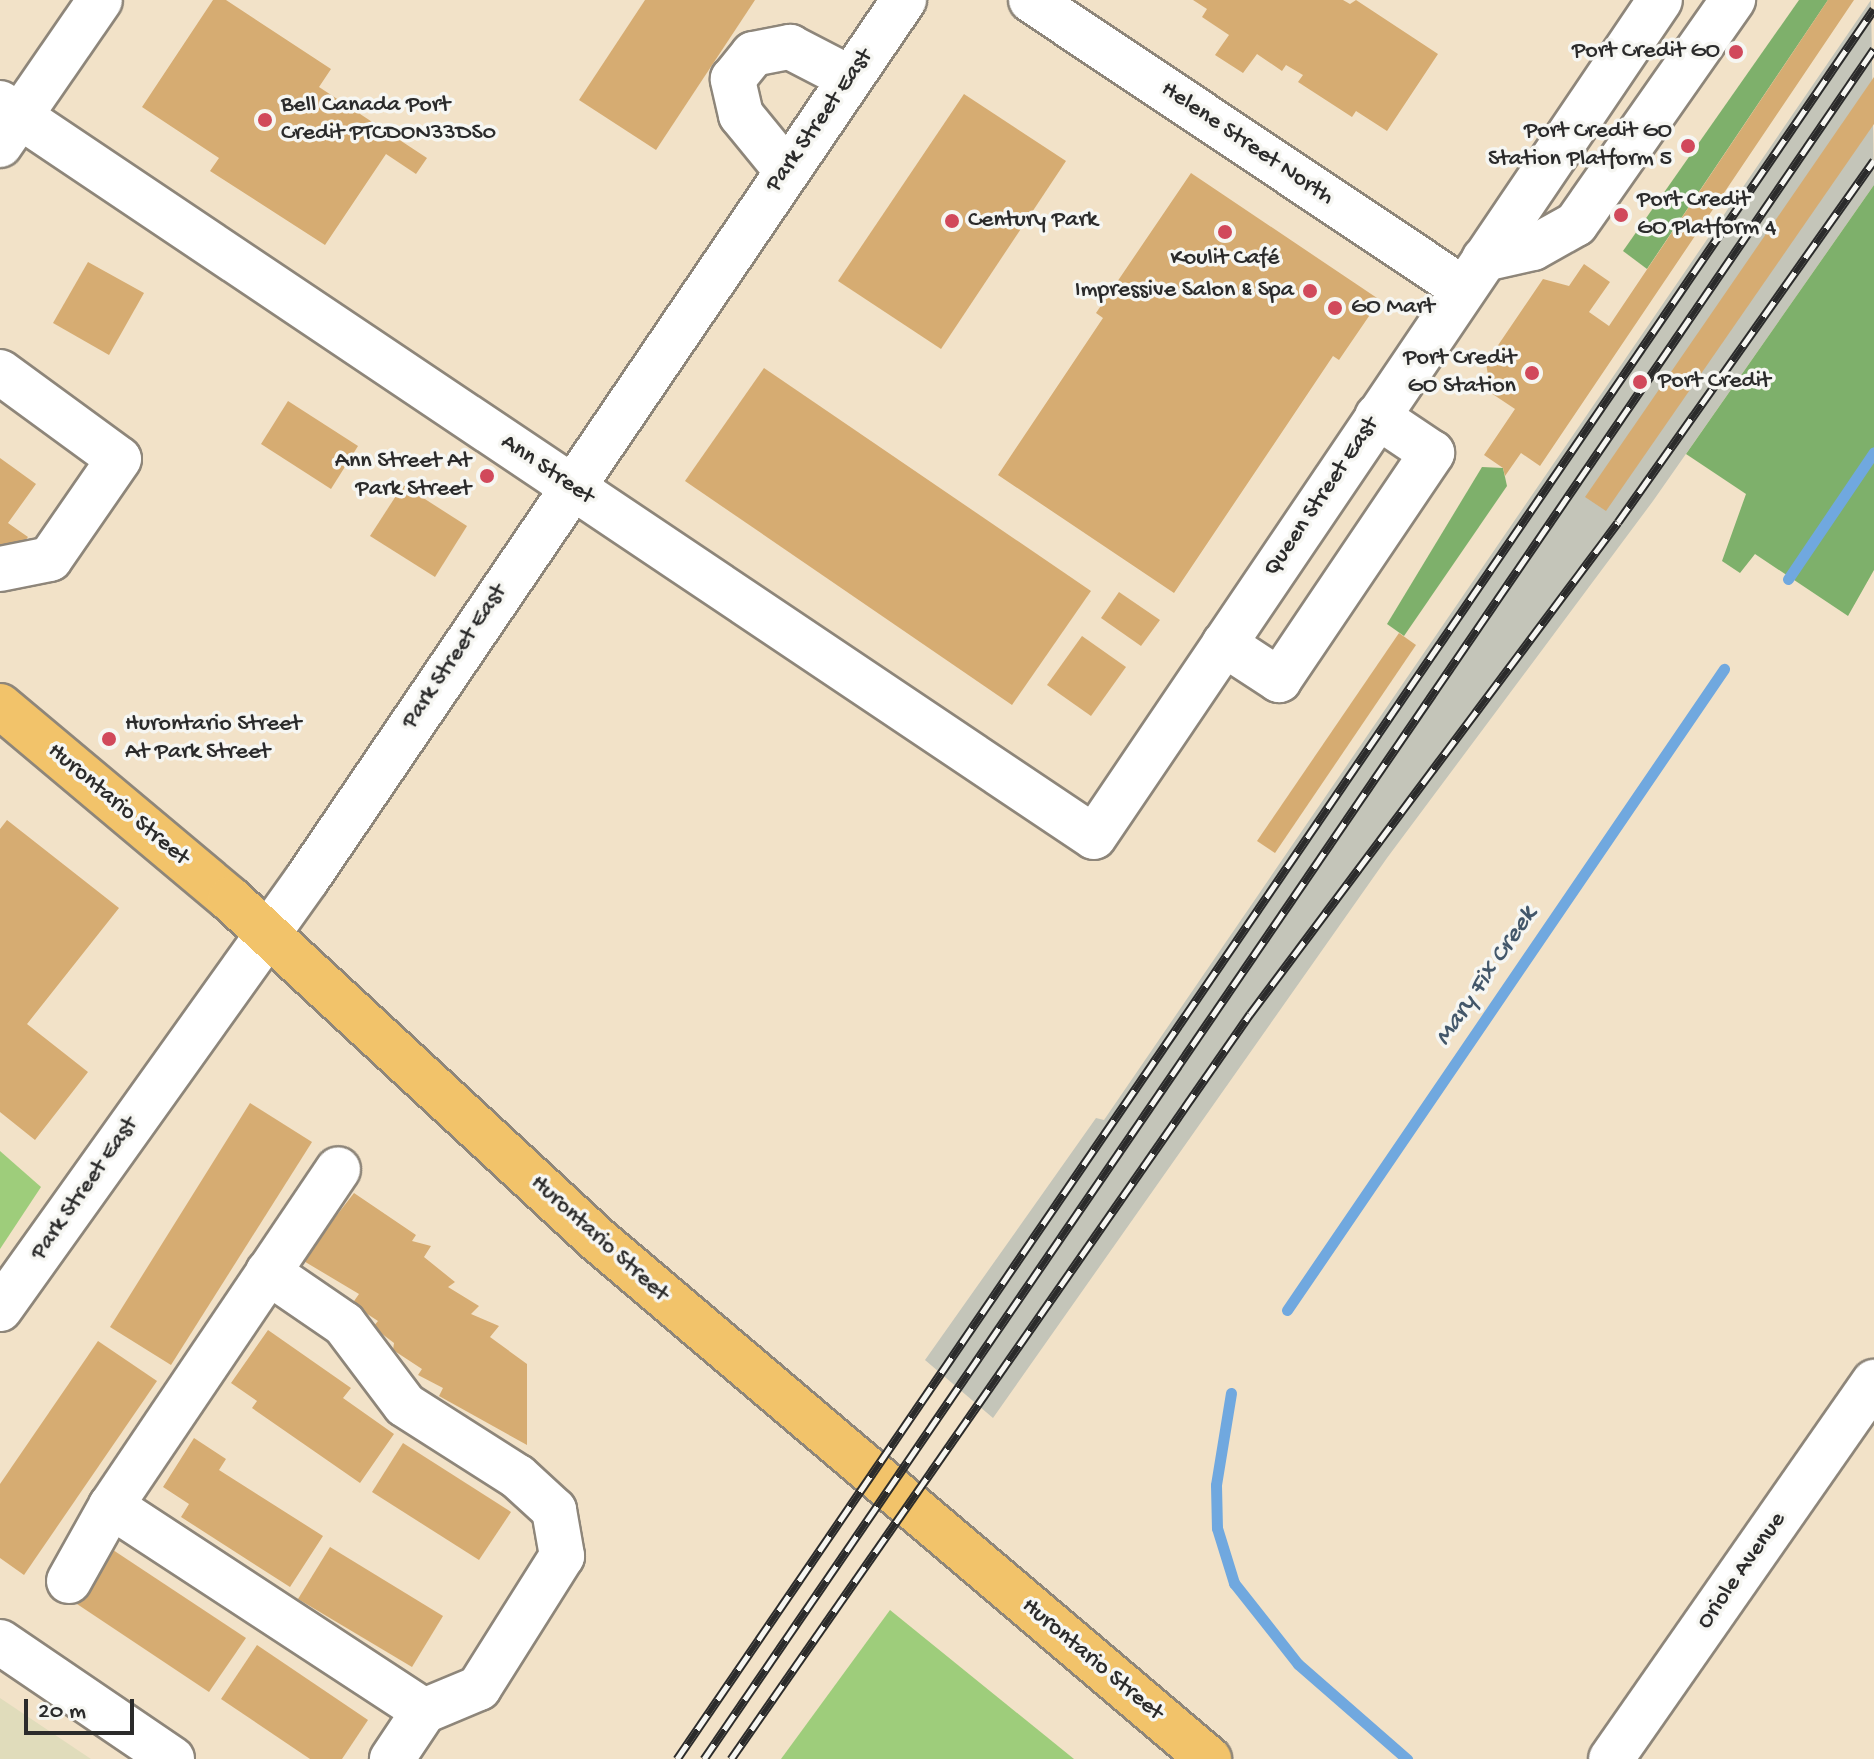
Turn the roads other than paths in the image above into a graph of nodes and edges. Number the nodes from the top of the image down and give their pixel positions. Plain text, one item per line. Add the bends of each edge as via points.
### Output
1 (100, 0) edge
2 (904, 0) edge
3 (1031, 0) edge
4 (1660, 0) edge
5 (1733, 0) edge
6 (850, 78) junction
7 (7, 121) edge
8 (786, 170) junction
9 (1473, 273) junction
10 (0, 372) edge
11 (1377, 416) junction
12 (574, 488) junction
13 (0, 569) edge
14 (1224, 644) junction
15 (0, 706) edge
16 (1094, 837) joint
17 (267, 933) junction
18 (338, 1169) dead end
19 (268, 1272) junction
20 (0, 1309) edge
21 (1874, 1382) edge
22 (111, 1506) junction
23 (69, 1581) dead end
24 (0, 1642) edge
25 (424, 1711) junction
26 (172, 1759) edge
27 (392, 1759) edge
28 (1209, 1759) edge
29 (1611, 1759) edge

1 - 7 street
2 - 6 street, Park Street East
3 - 9 street, Helene Street North
4 - 9 street, Queen Street East
5 - 9 street via 1576,224
6 - 8 street, Park Street East
6 - 8 street via 790,47 753,54 733,79 741,115
7 - 12 street, Ann Street
8 - 12 street, Park Street East
9 - 11 street, Queen Street East
10 - 13 street via 119,459 50,559
11 - 14 street, Queen Street East
11 - 14 street via 1432,453 1288,668 1279,680
12 - 16 street, Ann Street
12 - 17 street, Park Street East
14 - 16 street, Queen Street East
15 - 17 main road, Hurontario Street
17 - 20 street, Park Street East
17 - 28 main road, Hurontario Street via 598,1240
18 - 19 street
19 - 22 street
19 - 25 street via 344,1324 405,1405 518,1477 554,1510 562,1556 479,1688
21 - 29 street, Oriole Avenue
22 - 23 street
22 - 25 street
24 - 26 street
25 - 27 street

